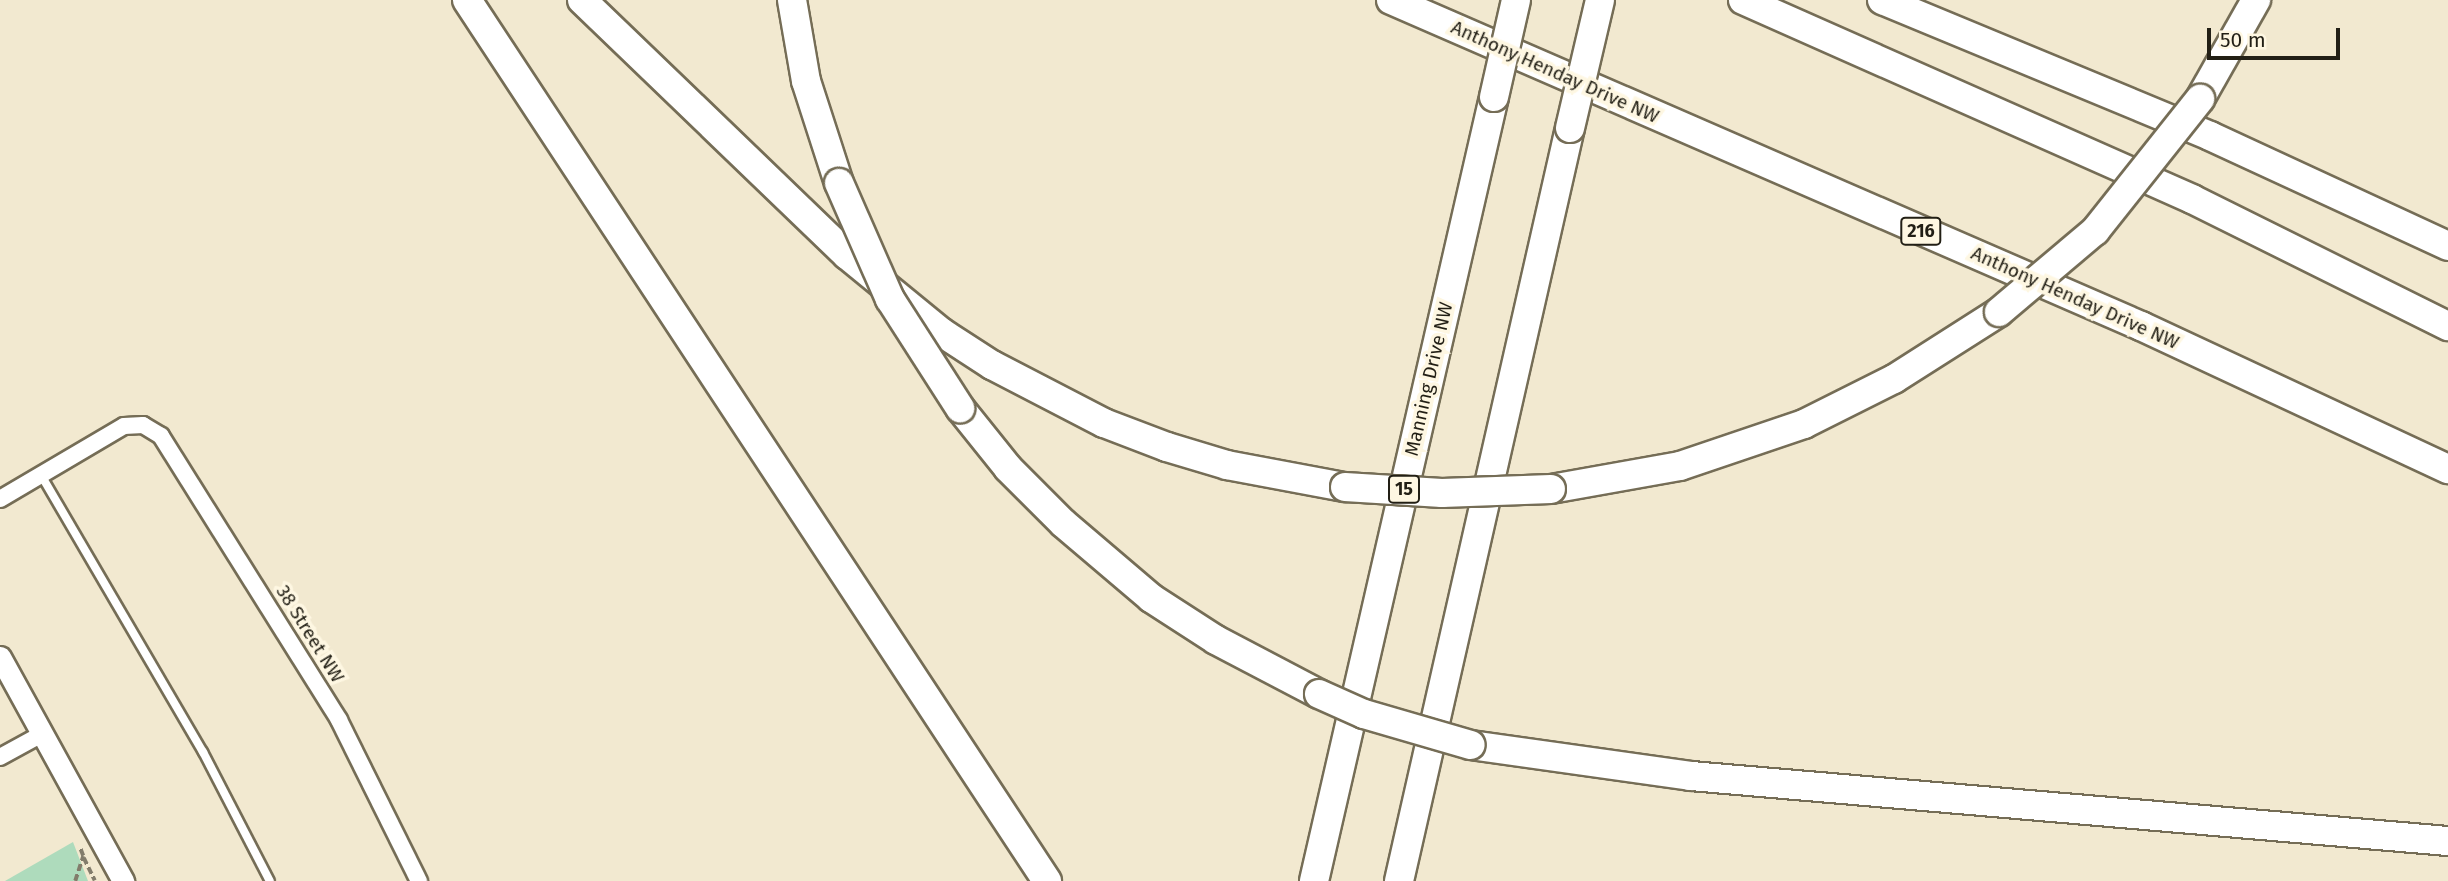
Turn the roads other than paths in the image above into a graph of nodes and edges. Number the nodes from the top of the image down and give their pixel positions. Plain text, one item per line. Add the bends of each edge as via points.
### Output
1 (467, 0) edge
2 (582, 0) edge
3 (792, 0) edge
4 (1391, 0) edge
5 (1516, 0) edge
6 (1600, 0) edge
7 (1743, 0) edge
8 (1882, 0) edge
9 (2256, 0) edge
10 (2448, 246) edge
11 (2448, 326) edge
12 (2448, 469) edge
13 (41, 475) junction
14 (0, 499) edge
15 (0, 657) edge
16 (44, 733) junction
17 (0, 757) edge
18 (2448, 841) edge
19 (123, 881) edge
20 (270, 881) edge
21 (419, 881) edge
22 (1047, 881) edge
23 (1314, 881) edge
24 (1399, 881) edge

1 - 22 highway
2 - 9 highway, bridge via 847,255 941,332 992,365 1104,423 1167,447 1253,471 1345,487 1442,493 1551,489 1680,466 1804,424 1894,379 1999,312 2095,231 2200,99
3 - 18 highway, bridge via 806,81 839,183 890,299 961,408 1044,505 1150,598 1216,640 1319,694 1364,714 1471,745 1678,775
4 - 12 highway, Anthony Henday Drive NW / 216 via 2141,326
5 - 23 highway, Manning Drive NW / 15, bridge
6 - 24 highway, bridge
7 - 11 highway via 2168,188
8 - 10 highway via 2210,136
13 - 14 street
13 - 20 lane via 203,752
13 - 21 street, 38 Street NW via 124,426 143,425 161,436 339,720
15 - 16 street
16 - 17 street
16 - 19 street

